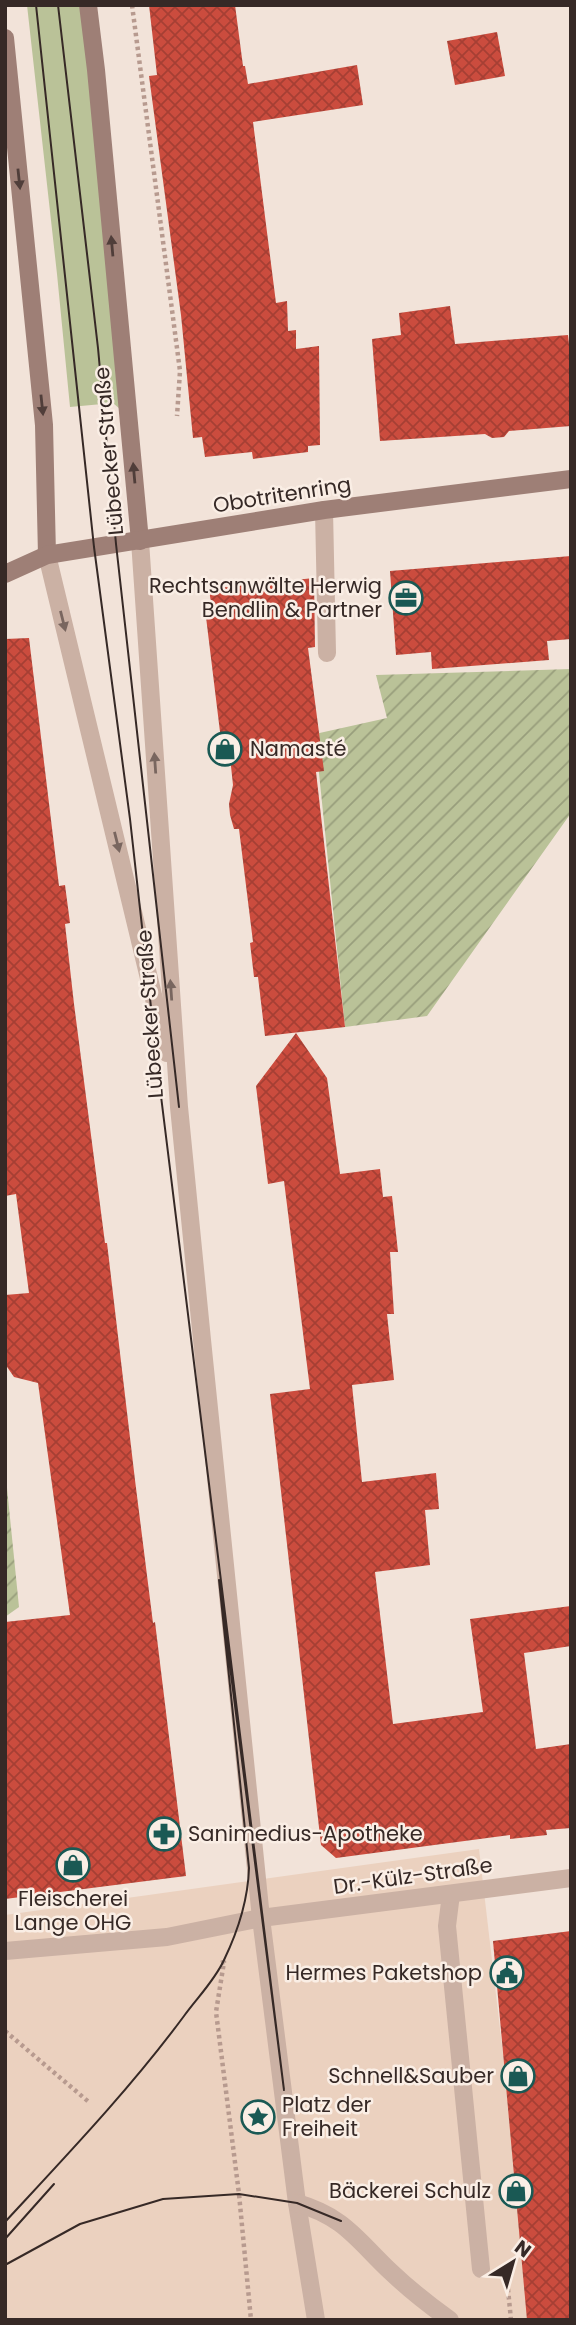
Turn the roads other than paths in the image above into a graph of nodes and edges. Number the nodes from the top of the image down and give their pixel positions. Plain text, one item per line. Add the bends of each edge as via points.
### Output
1 (88, 5) edge
2 (5, 37) edge
3 (571, 479) edge
4 (324, 510) junction
5 (140, 541) junction
6 (47, 555) junction
7 (5, 574) edge
8 (327, 653) dead end
9 (180, 1107) junction
10 (571, 1878) edge
11 (451, 1894) junction
12 (261, 1918) junction
13 (5, 1951) edge
14 (297, 2203) junction
15 (481, 2269) dead end
16 (316, 2320) edge
17 (450, 2320) edge

5 -> 1 street, Lübecker Straße
2 -> 6 street, Lübecker Straße via 44,425
3 - 4 street, Obotritenring
4 - 5 street, Obotritenring
4 - 8 street
5 - 6 street, Obotritenring
9 -> 5 street, Lübecker Straße
6 - 7 street, Obotritenring
6 -> 9 street, Lübecker Straße
9 - 12 street
10 - 11 street, Dr.-Külz-Straße
11 - 12 street, Dr.-Külz-Straße
11 - 15 street via 447,1926
12 - 13 street via 167,1937
12 - 14 street
14 - 16 street
14 - 17 street via 341,2221 414,2293

